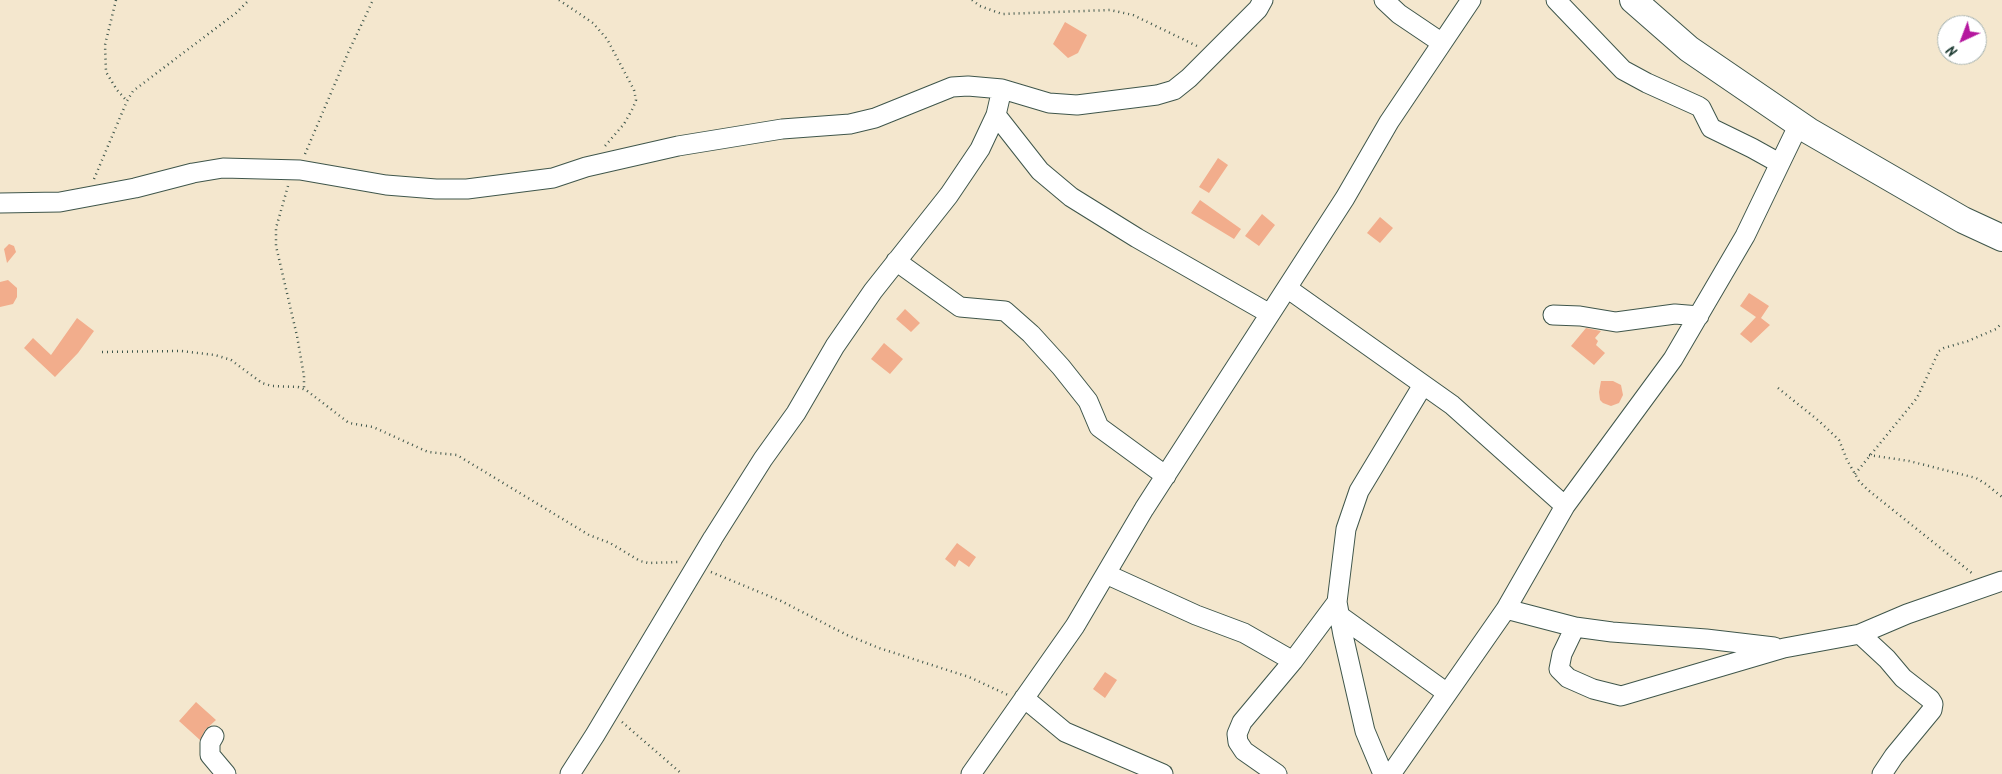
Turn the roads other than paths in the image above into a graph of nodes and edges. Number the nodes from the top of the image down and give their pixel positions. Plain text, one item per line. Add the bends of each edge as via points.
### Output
1 (1263, 0) edge
2 (1384, 0) edge
3 (1471, 0) edge
4 (1556, 0) edge
5 (1633, 0) edge
6 (1442, 44) junction
7 (1002, 89) junction
8 (996, 115) junction
9 (1799, 124) junction
10 (1779, 163) junction
11 (0, 203) edge
12 (2002, 238) edge
13 (896, 261) junction
14 (1287, 288) junction
15 (1270, 314) junction
16 (1553, 315) dead end
17 (1699, 316) junction
18 (1423, 385) junction
19 (1166, 476) junction
20 (1565, 506) junction
21 (1106, 574) junction
22 (1995, 583) edge
23 (1339, 609) junction
24 (1506, 609) junction
25 (1575, 627) junction
26 (1860, 634) junction
27 (1784, 648) junction
28 (1293, 661) junction
29 (1447, 693) junction
30 (1023, 700) junction
31 (214, 736) dead end
32 (215, 771) edge
33 (570, 774) edge
34 (971, 774) edge
35 (1163, 774) edge
36 (1276, 774) edge
37 (1382, 774) edge
38 (1391, 774) edge
39 (1882, 774) edge

1 - 7 street via 1214,54 1174,90 1077,105 1050,103
2 - 6 street
3 - 6 street
4 - 10 street via 1622,70 1698,106 1711,128
5 - 9 street via 1690,49
6 - 14 street via 1389,122
7 - 8 street
7 - 11 street via 952,87 875,118 850,124 782,129 678,146 553,178 467,189 386,185 297,170 223,168 86,198
8 - 13 street via 980,149 949,195
8 - 15 street via 1040,171 1071,198
9 - 10 street
9 - 12 street via 1963,220
10 - 17 street via 1745,236
13 - 19 street via 960,307 1005,311 1061,367 1088,401 1099,427
13 - 33 street via 835,346 796,414 697,564
14 - 15 street
14 - 18 street
15 - 19 street
16 - 17 street via 1616,322 1675,314
17 - 20 street via 1673,359
18 - 20 street via 1452,405
18 - 23 street via 1359,491 1346,529
19 - 21 street
20 - 24 street
21 - 28 street via 1196,615 1244,632
21 - 30 street
22 - 26 street
23 - 28 street
23 - 29 street
23 - 37 street via 1365,731
24 - 25 street
24 - 29 street
25 - 27 street
25 - 27 street via 1562,654 1559,669 1568,678 1614,696 1627,695
26 - 27 street
26 - 39 street via 1933,704 1932,710
28 - 36 street via 1242,722 1237,734 1244,751
29 - 38 street
30 - 34 street
30 - 35 street via 1065,732
31 - 32 street via 209,749

